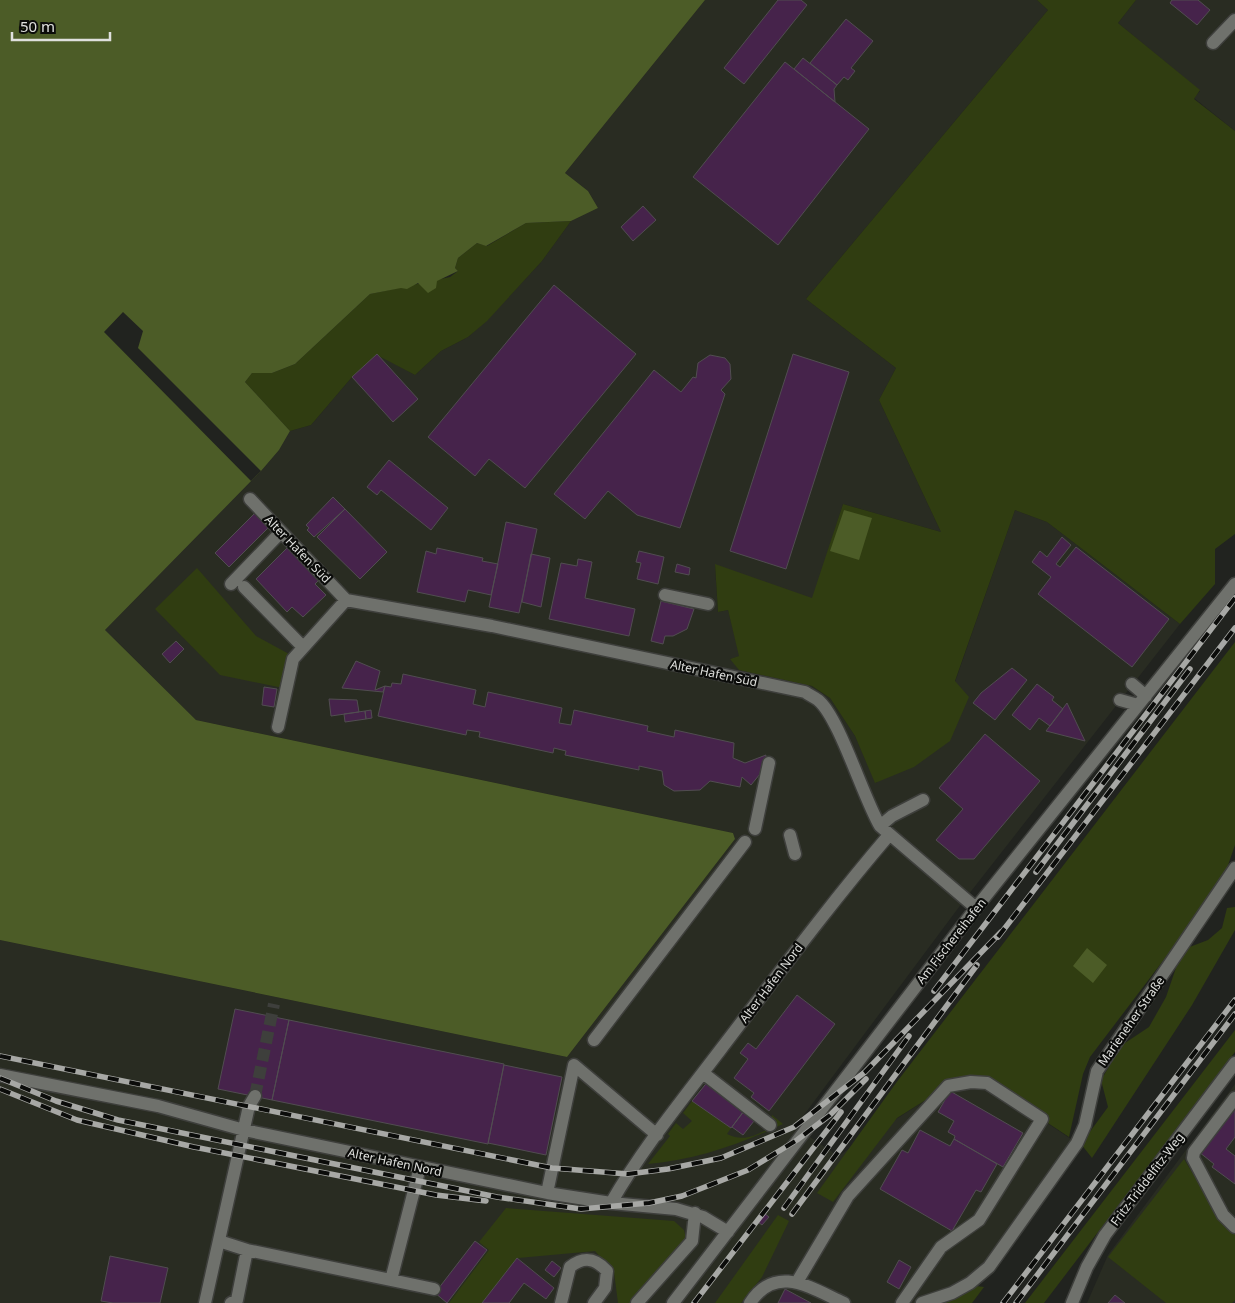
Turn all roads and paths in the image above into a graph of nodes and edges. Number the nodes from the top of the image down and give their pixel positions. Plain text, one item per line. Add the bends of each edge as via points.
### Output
1 (1235, 20) edge
2 (1213, 43) dead end
3 (250, 499) dead end
4 (281, 532) junction
5 (230, 584) dead end
6 (1235, 584) edge
7 (244, 587) dead end
8 (665, 595) dead end
9 (346, 600) junction
10 (708, 604) dead end
11 (303, 647) junction
12 (1132, 684) dead end
13 (1120, 700) dead end
14 (1142, 701) junction
15 (278, 727) dead end
16 (769, 763) dead end
17 (923, 800) dead end
18 (755, 829) dead end
19 (885, 830) junction
20 (790, 835) dead end
21 (745, 842) dead end
22 (795, 854) dead end
23 (1235, 868) edge
24 (976, 908) junction
25 (594, 1040) dead end
26 (1235, 1064) edge
27 (703, 1073) junction
28 (0, 1075) edge
29 (255, 1096) tunnel mouth
30 (1235, 1098) edge
31 (770, 1125) dead end
32 (244, 1130) junction
33 (657, 1135) junction
34 (420, 1167) junction
35 (547, 1192) junction
36 (611, 1203) junction
37 (695, 1213) junction
38 (1235, 1226) edge
39 (728, 1232) junction
40 (219, 1241) junction
41 (247, 1250) junction
42 (391, 1280) junction
43 (797, 1282) junction
44 (434, 1289) dead end
45 (205, 1303) edge
46 (231, 1303) edge
47 (561, 1303) edge
48 (594, 1303) edge
49 (637, 1303) edge
50 (673, 1303) edge
51 (750, 1303) edge
52 (844, 1303) edge
53 (902, 1303) edge
54 (922, 1303) edge
55 (1072, 1303) edge

1 - 2 street
3 - 4 street, Alter Hafen Süd
4 - 5 street
4 - 9 street, Alter Hafen Süd
6 - 14 street, Am Fischereihafen
7 - 11 street
8 - 10 street
9 - 11 street
9 - 19 street, Alter Hafen Süd via 492,626 805,692 819,701 830,715 870,808
11 - 15 street via 293,659
12 - 14 street
13 - 14 street
14 - 24 street, Am Fischereihafen
16 - 18 street
17 - 19 street, Alter Hafen Nord via 892,816
19 - 24 street, Alter Hafen Süd
19 - 27 street, Alter Hafen Nord
20 - 22 street
21 - 25 street
23 - 54 street, Marieneher Straße via 1097,1072 1078,1143 989,1267 952,1293
24 - 39 street, Am Fischereihafen
26 - 55 street, Fritz-Triddelfitz-Weg via 1105,1235
27 - 31 street
27 - 33 street, Alter Hafen Nord
28 - 32 street, Alter Hafen Nord via 158,1106
29 - 32 street via 249,1106
30 - 38 street via 1194,1152 1193,1158 1223,1215
32 - 34 street, Alter Hafen Nord
32 - 40 street
33 - 35 street via 574,1066
33 - 36 street, Alter Hafen Nord
34 - 35 street, Alter Hafen Nord
34 - 42 street
35 - 36 street, Alter Hafen Nord
36 - 37 street, Alter Hafen Nord via 676,1208
37 - 39 street, Alter Hafen Nord
37 - 49 street via 692,1241
39 - 50 street, Am Fischereihafen
40 - 41 street
40 - 45 street
41 - 42 street
41 - 46 street via 237,1300
42 - 44 street
43 - 51 street via 771,1284 759,1291
43 - 52 street
43 - 53 street via 848,1196 948,1086 987,1082 1042,1119 979,1220 941,1247
47 - 48 street via 570,1267 586,1259 594,1260 607,1271 605,1288

